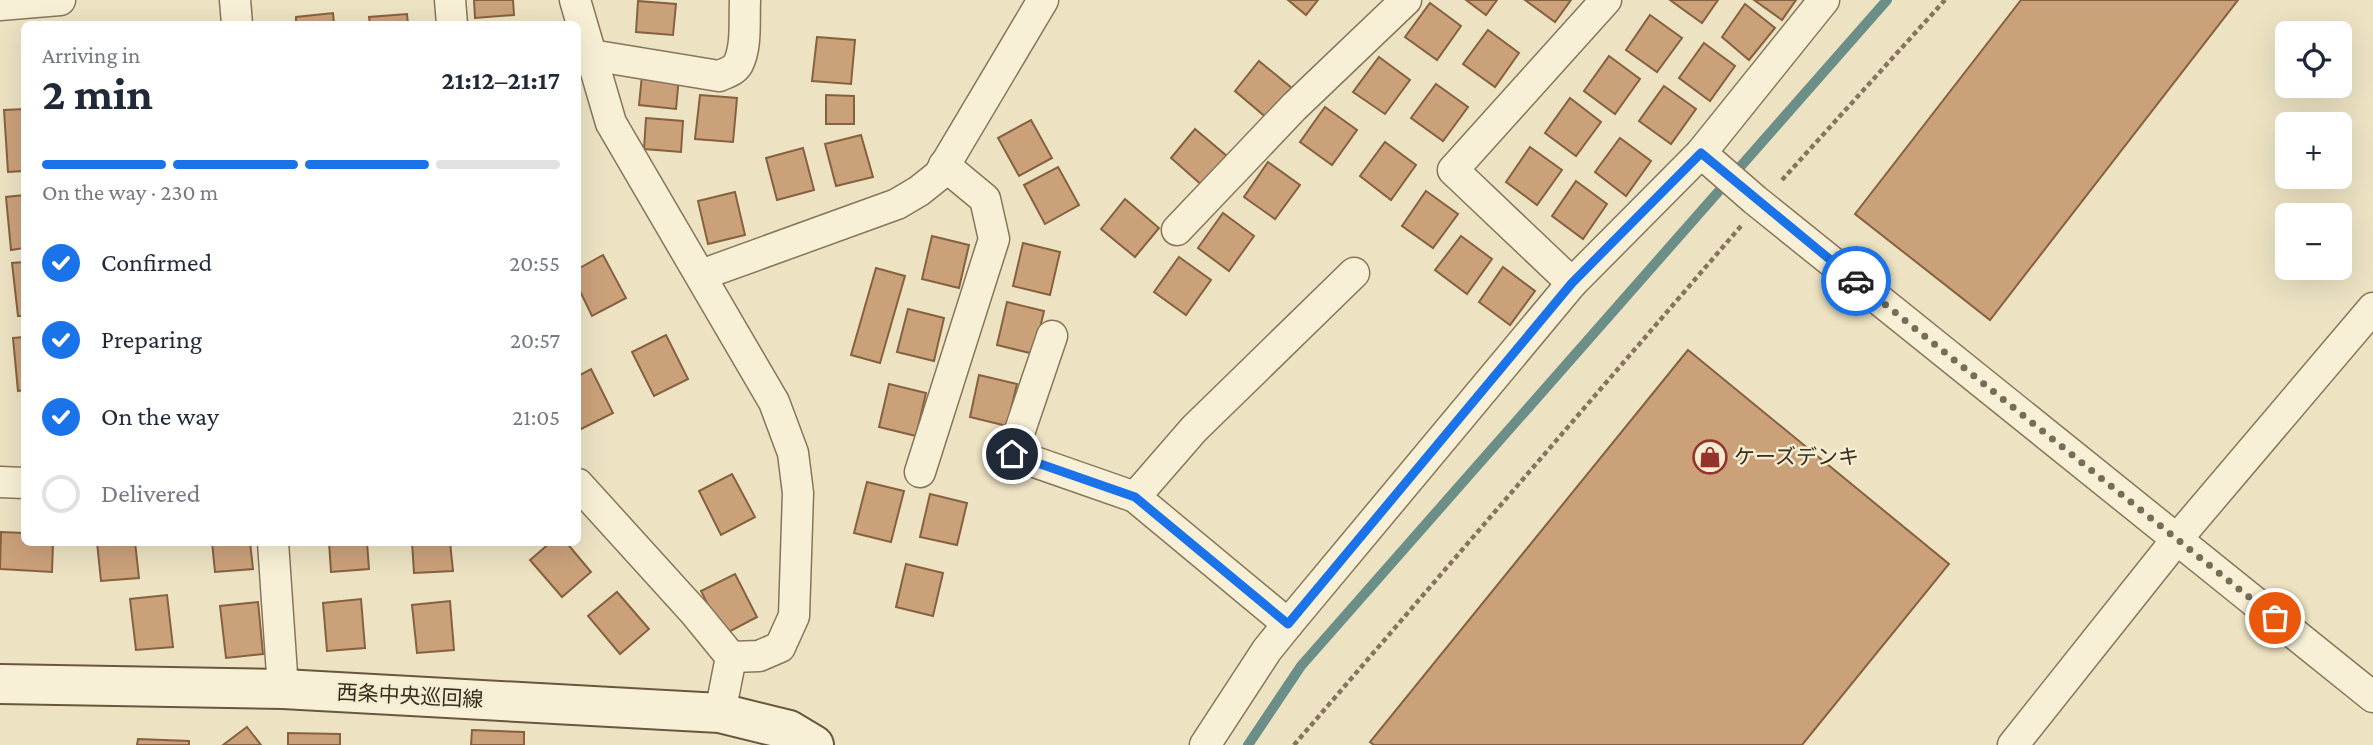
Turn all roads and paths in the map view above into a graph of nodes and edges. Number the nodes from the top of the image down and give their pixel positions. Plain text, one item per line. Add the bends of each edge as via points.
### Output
1 (235, 0) edge
2 (450, 0) edge
3 (575, 0) edge
4 (745, 0) edge
5 (1043, 0) edge
6 (1406, 0) edge
7 (1606, 0) edge
8 (1824, 0) edge
9 (1945, 0) edge
10 (0, 5) edge
11 (48, 6) edge
12 (237, 21) edge
13 (452, 21) edge
14 (591, 55) junction
15 (1707, 158) junction
16 (944, 165) junction
17 (1758, 202) junction
18 (1177, 230) dead end
19 (1354, 273) dead end
20 (701, 275) junction
21 (1572, 283) junction
22 (2373, 308) edge
23 (1052, 336) dead end
24 (920, 472) dead end
25 (0, 482) edge
26 (21, 483) edge
27 (581, 487) edge
28 (1135, 497) junction
29 (2177, 539) junction
30 (273, 546) edge
31 (1288, 624) junction
32 (731, 657) junction
33 (0, 684) edge
34 (283, 689) junction
35 (2373, 697) edge
36 (720, 713) junction
37 (801, 740) edge
38 (1205, 745) edge
39 (1294, 745) edge
40 (2013, 745) edge

1 - 12 street
2 - 13 street
3 - 14 street
4 - 14 street via 739,63 719,76
5 - 16 street
6 - 18 street via 1294,107
7 - 21 street via 1453,170
8 - 15 street
9 - 17 path
10 - 11 street
14 - 20 street via 611,123
15 - 17 street
15 - 21 street
16 - 20 street via 939,175 897,204
16 - 24 street via 985,199 995,239
17 - 29 street
17 - 39 path
19 - 28 street via 1194,429
20 - 32 street via 774,402 793,453 798,493 794,616 780,647 759,656
21 - 31 street
22 - 29 street
23 - 28 street via 1012,454
25 - 26 street
27 - 32 street
28 - 31 street
29 - 35 street
29 - 40 street
30 - 34 street
31 - 38 street
32 - 36 street
33 - 34 street, 西条中央巡回線
34 - 36 street, 西条中央巡回線
36 - 37 street, 西条中央巡回線

